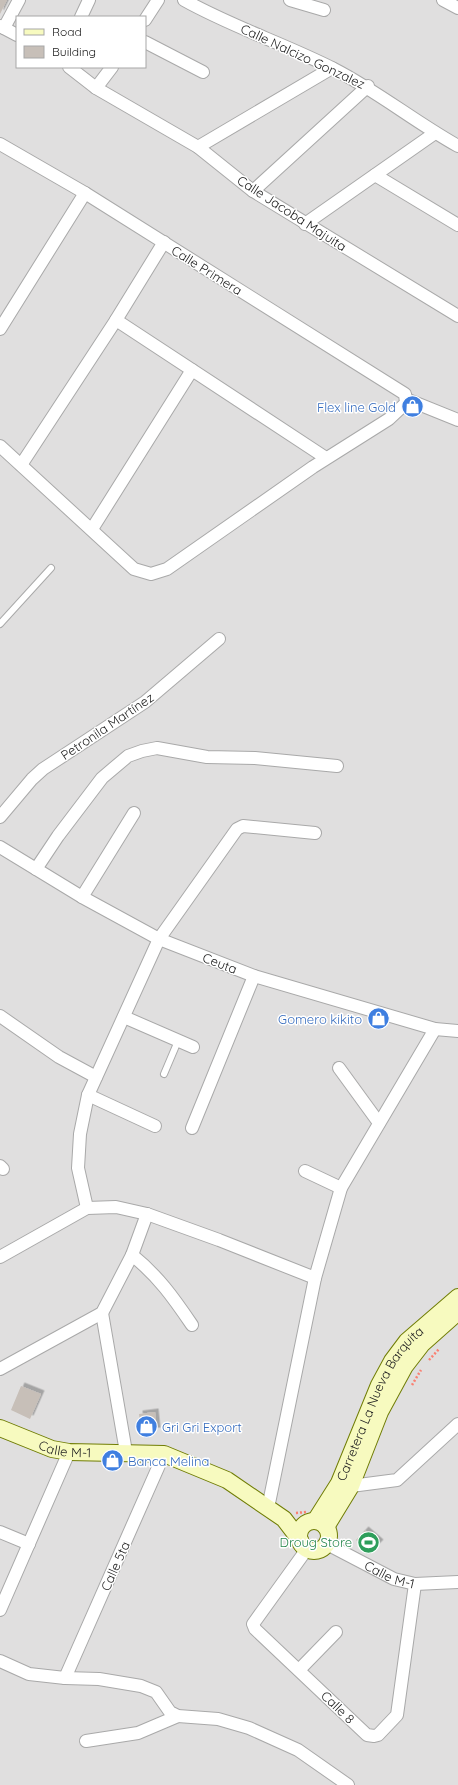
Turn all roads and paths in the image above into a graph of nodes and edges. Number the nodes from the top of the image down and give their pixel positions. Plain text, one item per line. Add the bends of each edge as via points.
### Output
1 (19, 0) edge
2 (89, 0) edge
3 (158, 0) edge
4 (184, 0) edge
5 (290, 0) edge
6 (443, 0) edge
7 (458, 8) edge
8 (324, 10) dead end
9 (81, 16) edge
10 (146, 18) edge
11 (2, 27) edge
12 (16, 34) edge
13 (146, 43) edge
14 (70, 68) edge
15 (111, 68) edge
16 (332, 68) junction
17 (203, 72) dead end
18 (368, 86) junction
19 (96, 88) junction
20 (435, 133) junction
21 (0, 144) edge
22 (198, 146) junction
23 (458, 146) edge
24 (374, 175) junction
25 (253, 191) junction
26 (85, 193) junction
27 (305, 224) junction
28 (458, 225) edge
29 (164, 242) junction
30 (458, 316) edge
31 (116, 320) junction
32 (0, 329) edge
33 (192, 370) junction
34 (406, 401) junction
35 (458, 420) edge
36 (0, 446) edge
37 (326, 458) junction
38 (22, 465) junction
39 (92, 529) junction
40 (51, 568) dead end
41 (0, 624) edge
42 (219, 639) dead end
43 (337, 766) dead end
44 (134, 813) dead end
45 (0, 817) edge
46 (315, 833) dead end
47 (0, 848) edge
48 (36, 869) junction
49 (82, 897) junction
50 (159, 939) junction
51 (254, 976) junction
52 (0, 1016) edge
53 (124, 1017) junction
54 (435, 1029) junction
55 (458, 1031) edge
56 (178, 1041) junction
57 (193, 1047) dead end
58 (339, 1068) dead end
59 (164, 1074) dead end
60 (96, 1076) junction
61 (88, 1095) junction
62 (379, 1123) junction
63 (155, 1126) dead end
64 (192, 1128) dead end
65 (305, 1171) dead end
66 (341, 1188) junction
67 (87, 1208) junction
68 (147, 1214) junction
69 (132, 1255) junction
70 (0, 1257) edge
71 (315, 1278) junction
72 (458, 1297) edge
73 (458, 1312) edge
74 (102, 1314) junction
75 (192, 1325) dead end
76 (443, 1345) dead end
77 (428, 1361) dead end
78 (423, 1366) dead end
79 (0, 1369) edge
80 (409, 1391) dead end
81 (458, 1424) edge
82 (0, 1428) edge
83 (69, 1452) junction
84 (126, 1452) junction
85 (164, 1454) junction
86 (351, 1486) junction
87 (268, 1508) junction
88 (284, 1519) junction
89 (318, 1523) junction
90 (0, 1532) edge
91 (29, 1544) junction
92 (327, 1544) junction
93 (303, 1545) junction
94 (458, 1582) edge
95 (415, 1584) junction
96 (0, 1610) edge
97 (336, 1632) dead end
98 (0, 1661) edge
99 (299, 1670) junction
100 (65, 1678) junction
101 (178, 1716) junction
102 (86, 1741) dead end
103 (348, 1785) edge

1 - 11 street
2 - 9 street
3 - 10 street
4 - 16 street, Calle Nalcizo Gonzalez
5 - 8 street
6 - 7 street
11 - 12 street
13 - 17 street
14 - 19 street, Calle Jacoba Majuita
15 - 19 street
16 - 18 street, Calle Nalcizo Gonzalez
16 - 22 street
18 - 20 street, Calle Nalcizo Gonzalez
18 - 25 street
19 - 22 street, Calle Jacoba Majuita
20 - 23 street, Calle Nalcizo Gonzalez
20 - 24 street
21 - 26 street, Calle Primera
22 - 25 street, Calle Jacoba Majuita
24 - 27 street
24 - 28 street
25 - 27 street, Calle Jacoba Majuita
26 - 29 street, Calle Primera
26 - 32 street
27 - 30 street, Calle Jacoba Majuita
29 - 31 street
29 - 34 street, Calle Primera via 405,394
31 - 33 street
31 - 38 street
33 - 37 street
33 - 39 street
34 - 35 street
34 - 37 street via 389,419
36 - 38 street
37 - 39 street via 167,569 152,574 134,569
38 - 39 street
40 - 41 lane
42 - 45 street, Petronila Martínez via 145,702 43,769 32,778
43 - 48 street via 207,756 157,748 142,751 128,756 102,778
44 - 49 street
46 - 50 street via 242,826 237,829
47 - 48 street, Ceuta
48 - 49 street, Ceuta
49 - 50 street, Ceuta
50 - 51 street, Ceuta
50 - 53 street
51 - 54 street, Ceuta
51 - 64 street
52 - 60 street via 60,1057
53 - 56 street
53 - 60 street
54 - 55 street, Ceuta
54 - 62 street
56 - 57 street
56 - 59 lane
58 - 62 street
60 - 61 street
61 - 63 street
61 - 67 street via 80,1134 78,1168
62 - 66 street
65 - 66 street
66 - 71 street
67 - 68 street via 116,1207
67 - 70 street
68 - 69 street
68 - 71 street
69 - 74 street
69 - 75 street via 165,1286
71 - 87 street
72 - 89 street, Carretera La Nueva Barquita via 407,1341 392,1361 379,1385 340,1483
73 - 86 street, Carretera La Nueva Barquita via 422,1344 405,1366 380,1412
74 - 79 street
74 - 84 street
76 - 77 path
78 - 80 path
81 - 86 street via 397,1480
82 - 83 street, Calle M-1 via 52,1449
83 - 84 street, Calle M-1
83 - 91 street
84 - 85 street, Calle M-1
85 - 87 street, Calle M-1 via 227,1480
85 - 100 street, Calle 5ta
86 - 89 street, Carretera La Nueva Barquita
87 - 88 street, Calle M-1
88 - 89 street
88 - 93 street, Calle M-1
89 - 92 street via 329,1534
89 - 93 street via 302,1528
90 - 91 street
91 - 96 street
92 - 93 street via 318,1550
92 - 95 street, Calle M-1 via 394,1579
93 - 99 street, Calle 8 via 253,1624 255,1629
94 - 95 street, Calle M-1
95 - 99 street, Calle 8 via 397,1715 378,1735 367,1735
97 - 99 street
98 - 100 street via 29,1674
100 - 101 street via 100,1679 141,1686 156,1692 170,1712
101 - 102 street via 138,1733
101 - 103 street via 218,1719 249,1728 298,1750

